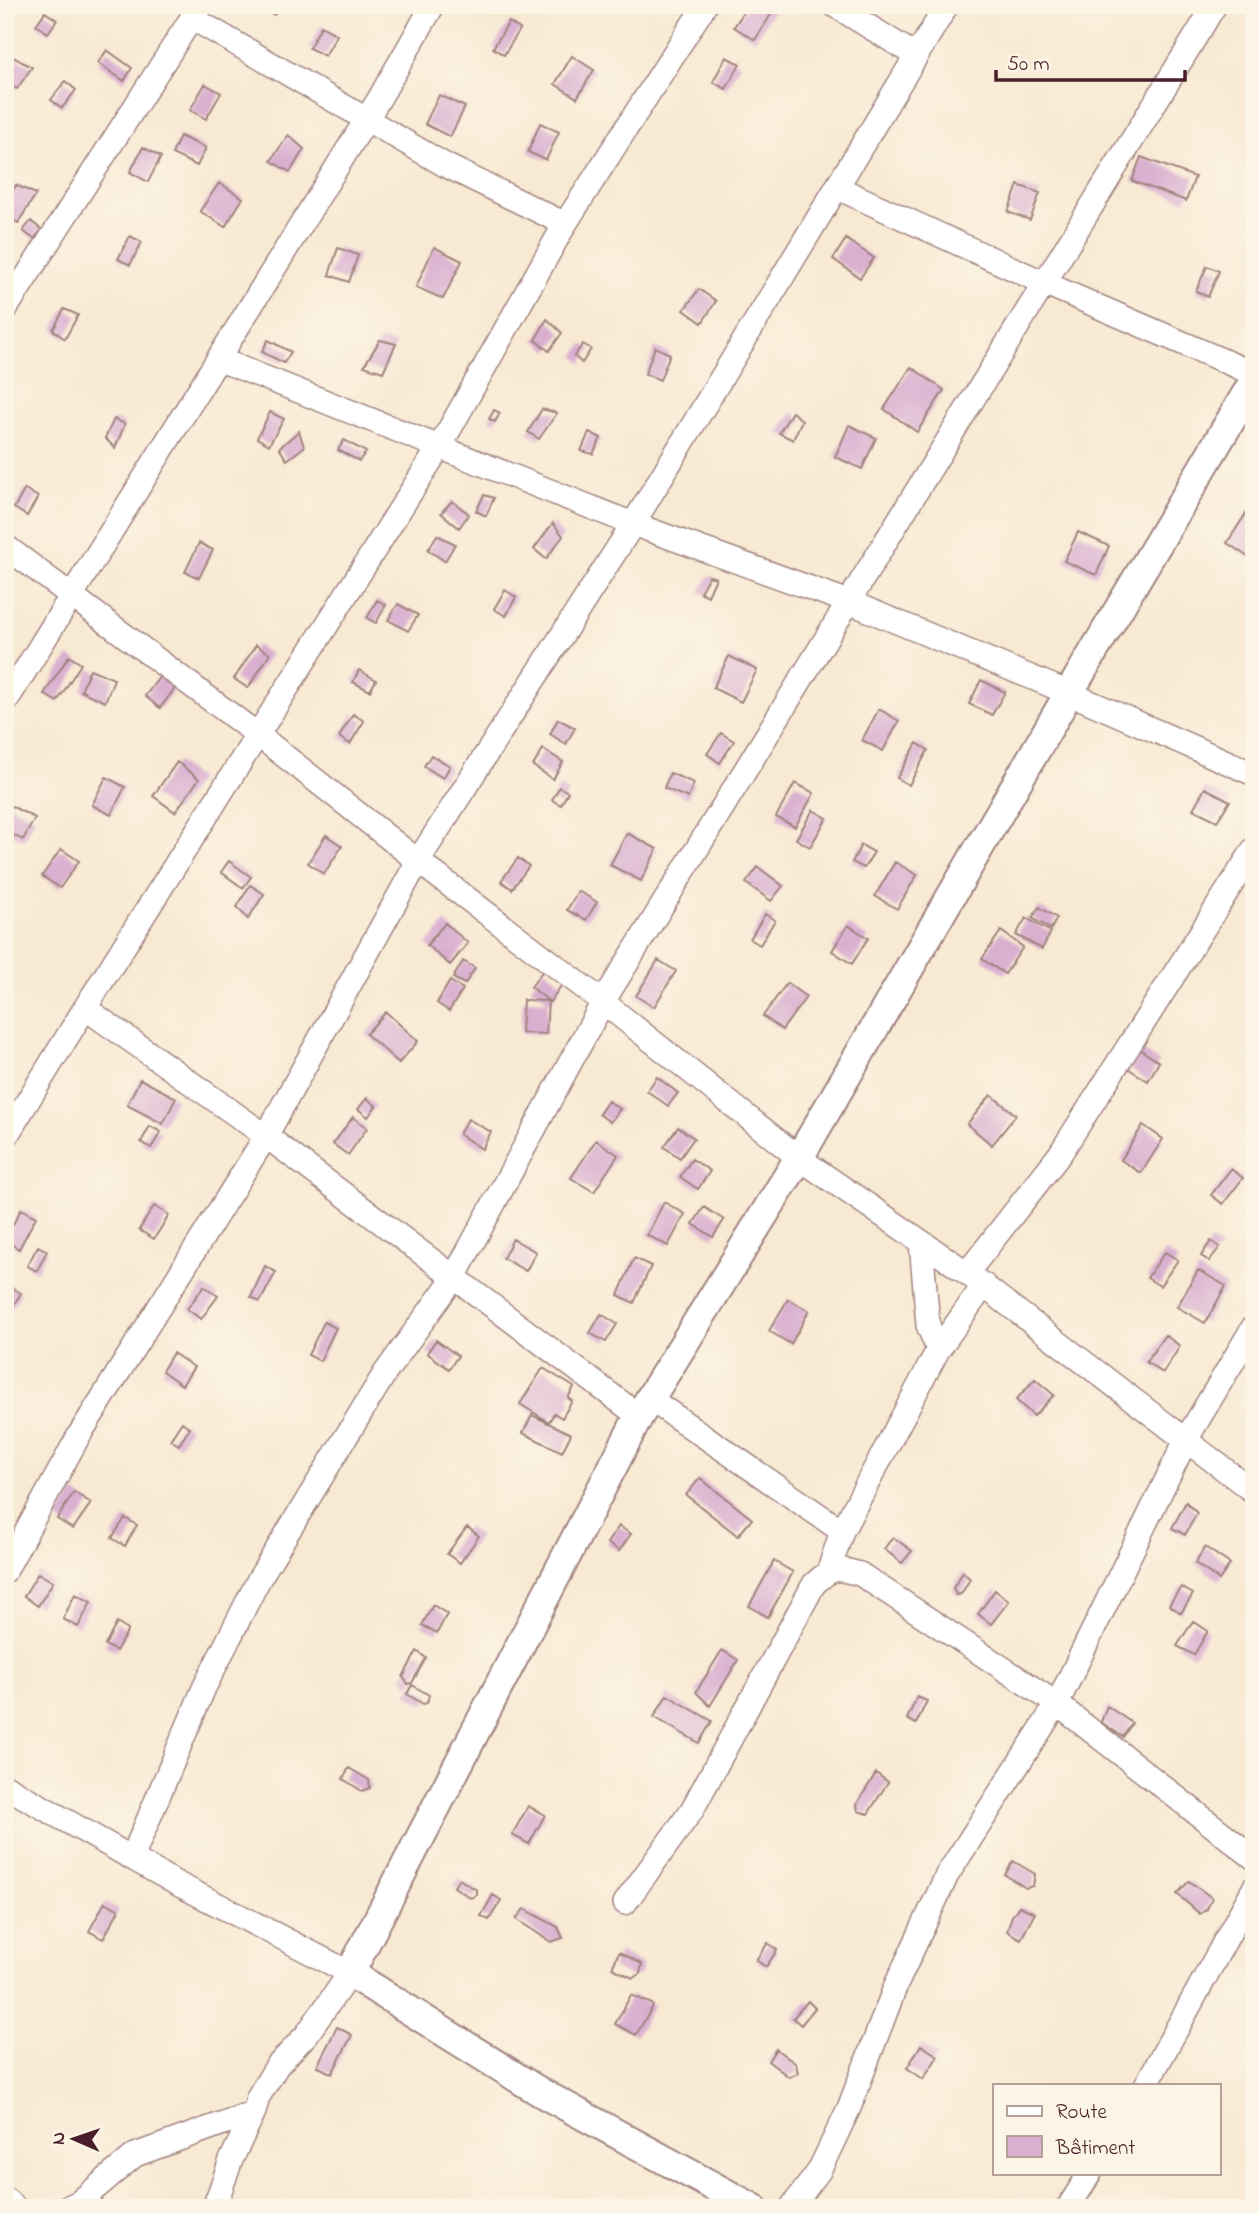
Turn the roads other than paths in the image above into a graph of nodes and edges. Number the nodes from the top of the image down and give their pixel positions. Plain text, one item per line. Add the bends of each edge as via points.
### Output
1 (433, 5) edge
2 (705, 5) edge
3 (834, 5) edge
4 (947, 5) edge
5 (1215, 5) edge
6 (196, 12) edge
7 (915, 54) junction
8 (365, 121) junction
9 (838, 188) junction
10 (565, 224) junction
11 (1044, 283) junction
12 (5, 310) edge
13 (218, 359) junction
14 (1254, 374) edge
15 (1254, 381) edge
16 (440, 446) junction
17 (633, 524) junction
18 (5, 546) edge
19 (72, 597) junction
20 (849, 602) junction
21 (1069, 693) junction
22 (5, 703) edge
23 (258, 735) junction
24 (1254, 774) edge
25 (1254, 849) edge
26 (418, 861) junction
27 (603, 1002) junction
28 (85, 1008) junction
29 (266, 1136) junction
30 (5, 1138) edge
31 (799, 1158) junction
32 (921, 1242) junction
33 (453, 1279) junction
34 (976, 1279) junction
35 (1254, 1326) edge
36 (938, 1350) junction
37 (644, 1408) junction
38 (1187, 1438) junction
39 (1254, 1492) edge
40 (842, 1531) junction
41 (829, 1570) junction
42 (5, 1571) edge
43 (1057, 1704) junction
44 (5, 1786) edge
45 (132, 1858) junction
46 (1254, 1858) edge
47 (1254, 1888) edge
48 (625, 1903) dead end
49 (350, 1973) junction
50 (1147, 2084) edge
51 (254, 2112) junction
52 (1089, 2174) edge
53 (5, 2199) edge
54 (15, 2208) edge
55 (66, 2208) edge
56 (214, 2208) edge
57 (752, 2208) edge
58 (790, 2208) edge
59 (1068, 2208) edge

1 - 8 street
2 - 10 street
3 - 7 street
4 - 7 street
5 - 11 street
6 - 8 street
6 - 12 street
7 - 9 street
8 - 10 street
8 - 13 street
9 - 11 street
9 - 17 street
10 - 16 street
11 - 14 street
11 - 20 street
13 - 16 street
13 - 19 street
15 - 21 street
16 - 17 street
16 - 23 street
17 - 20 street
17 - 26 street
18 - 19 street
19 - 22 street
19 - 23 street
20 - 21 street
20 - 27 street
21 - 24 street
21 - 31 street
23 - 26 street
23 - 28 street
25 - 34 street
26 - 27 street
26 - 29 street
27 - 31 street
27 - 33 street
28 - 29 street
28 - 30 street
29 - 33 street
29 - 42 street via 78,1437
31 - 32 street
31 - 37 street
32 - 34 street
32 - 36 street via 928,1325
33 - 37 street
33 - 45 street via 385,1373 259,1579 204,1688
34 - 36 street
34 - 38 street
35 - 38 street
36 - 40 street
37 - 40 street
37 - 49 street
38 - 39 street
38 - 43 street
40 - 41 street
41 - 43 street via 860,1574
41 - 48 street via 814,1584 692,1810
43 - 46 street
43 - 58 street via 947,1875 896,1985 849,2108 819,2171
44 - 45 street
45 - 49 street
47 - 50 street
49 - 51 street via 307,2034 277,2066
49 - 57 street via 540,2092
51 - 55 street via 135,2155
51 - 56 street
52 - 59 street
53 - 54 street

